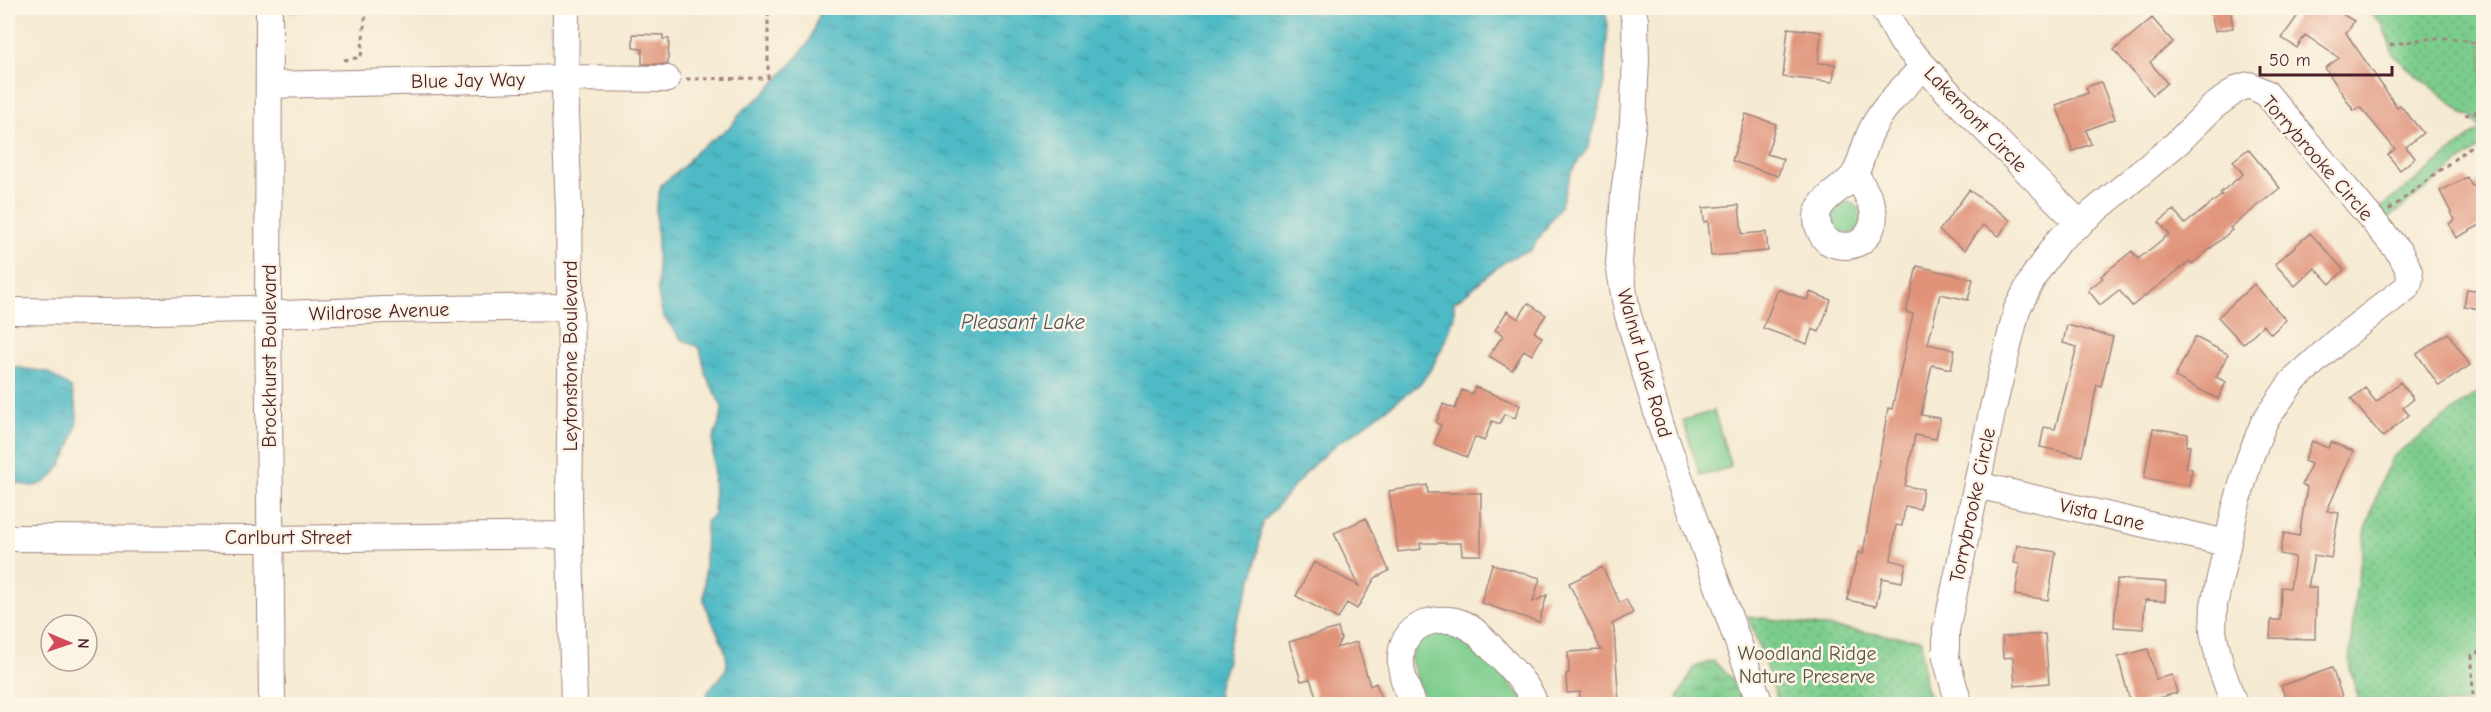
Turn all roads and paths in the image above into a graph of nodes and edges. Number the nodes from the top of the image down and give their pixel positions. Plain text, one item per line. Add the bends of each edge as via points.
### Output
1 (269, 8) edge
2 (369, 8) edge
3 (566, 8) edge
4 (768, 8) edge
5 (1632, 8) edge
6 (1882, 8) edge
7 (2390, 45) dead end
8 (2484, 47) edge
9 (343, 60) dead end
10 (1924, 66) junction
11 (565, 78) junction
12 (667, 79) joint
13 (269, 85) junction
14 (2484, 105) edge
15 (2476, 110) junction
16 (2465, 115) dead end
17 (2484, 127) edge
18 (2484, 136) edge
19 (1856, 173) dead end
20 (2373, 221) junction
21 (2080, 224) junction
22 (570, 307) junction
23 (8, 311) edge
24 (268, 311) junction
25 (1977, 485) junction
26 (569, 535) junction
27 (8, 538) edge
28 (271, 539) junction
29 (2226, 543) junction
30 (2484, 650) edge
31 (272, 705) edge
32 (574, 705) edge
33 (1413, 705) edge
34 (1535, 705) edge
35 (1760, 705) edge
36 (1959, 705) edge
37 (2234, 705) edge
38 (2473, 705) edge

1 - 13 street, Brockhurst Boulevard
2 - 9 path via 361,57
3 - 11 street, Leytonstone Boulevard
4 - 12 path via 768,78
5 - 35 street, Walnut Lake Road via 1636,70 1619,264 1627,312 1661,426
6 - 10 street, Lakemont Circle via 1902,42
7 - 8 path via 2448,37
10 - 19 street via 1873,127
10 - 21 street, Lakemont Circle
11 - 12 street, Blue Jay Way
11 - 13 street, Blue Jay Way
11 - 22 street, Leytonstone Boulevard
13 - 24 street, Brockhurst Boulevard
14 - 15 path
15 - 16 path
15 - 17 path
18 - 20 path
20 - 21 street, Torrybrooke Circle via 2266,93 2249,85 2213,106 2177,143
20 - 29 street, Torrybrooke Circle via 2400,253 2411,275 2410,282 2292,382 2264,422
21 - 25 street, Torrybrooke Circle via 2058,242 2017,309
22 - 24 street, Wildrose Avenue via 284,314
22 - 26 street, Leytonstone Boulevard
23 - 24 street, Wildrose Avenue
24 - 28 street, Brockhurst Boulevard
25 - 29 street, Vista Lane
25 - 36 street, Torrybrooke Circle via 1946,630 1946,658
26 - 28 street, Carlburt Street
26 - 32 street, Leytonstone Boulevard
27 - 28 street, Carlburt Street
28 - 31 street, Brockhurst Boulevard
29 - 37 street, Torrybrooke Circle via 2213,632
30 - 38 path via 2472,655
33 - 34 street via 1403,676 1403,644 1418,626 1442,619 1469,627 1484,640 1519,677

